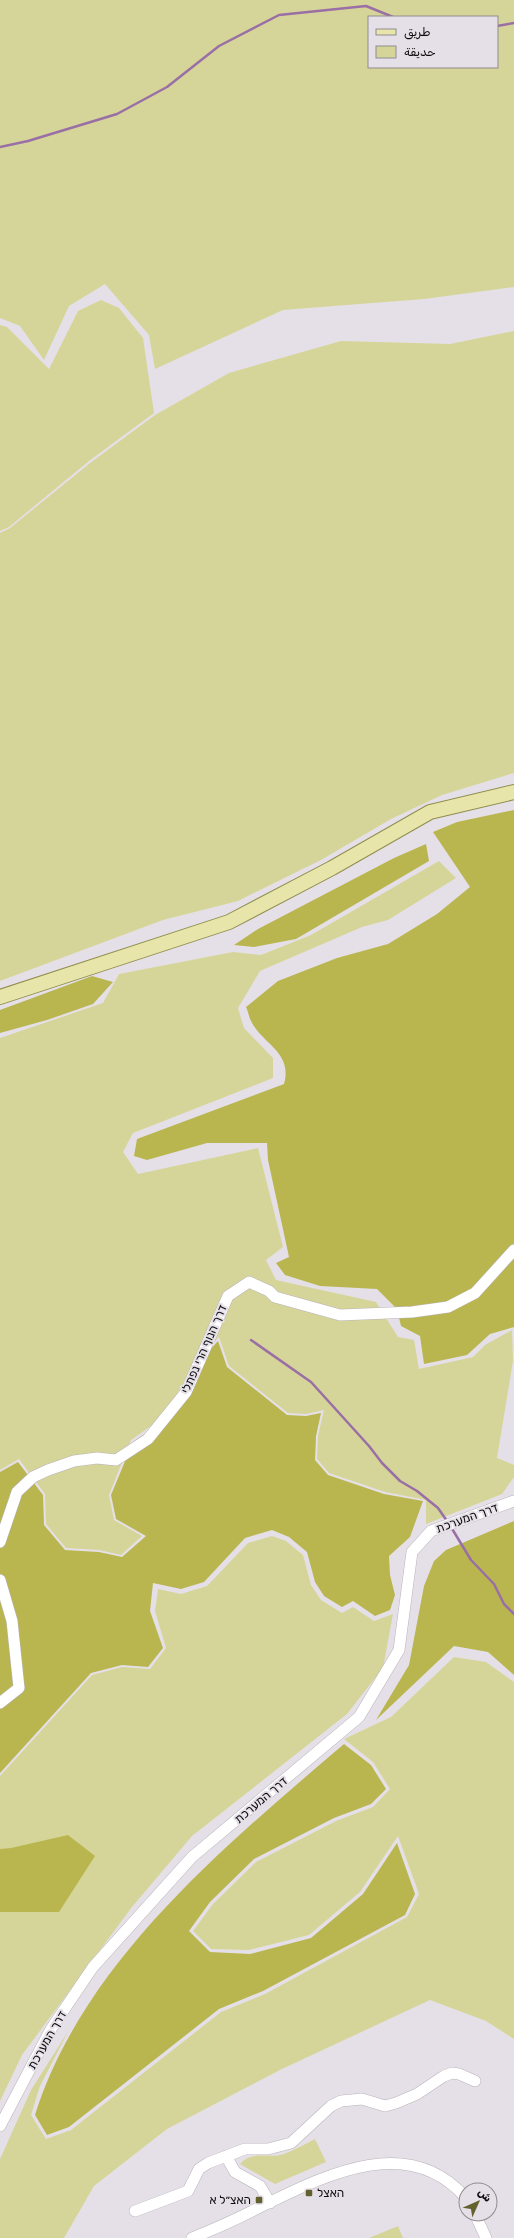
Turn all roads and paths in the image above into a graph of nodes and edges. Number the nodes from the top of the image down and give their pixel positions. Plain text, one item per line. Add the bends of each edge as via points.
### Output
1 (514, 792) edge
2 (0, 997) edge
3 (514, 1250) edge
4 (514, 1501) edge
5 (0, 1542) edge
6 (0, 1580) edge
7 (0, 1703) edge
8 (476, 2081) dead end
9 (0, 2126) edge
10 (226, 2156) junction
11 (458, 2190) edge
12 (270, 2203) junction
13 (135, 2211) dead end
14 (479, 2222) edge
15 (485, 2235) edge
16 (192, 2238) edge

1 - 2 main road via 430,812 332,868 229,922
3 - 5 street, דרך הנוף הרי נפתלי via 475,1293 448,1307 412,1312 340,1315 275,1297 270,1291 249,1282 228,1296 186,1392 148,1438 116,1460 96,1458 74,1461 33,1477 17,1492
4 - 9 street, דרך המערכת via 431,1531 412,1552 399,1650 359,1718 192,1857 93,1967 51,2028
6 - 7 street via 12,1621 19,1688
8 - 10 street via 452,2073 417,2094 385,2106 362,2099 341,2101 331,2106 291,2143 268,2149 245,2149
10 - 12 street via 234,2172 260,2186
10 - 13 street via 199,2169 188,2191
11 - 12 street via 444,2177 425,2169 380,2163 330,2175
12 - 16 street
14 - 15 street

